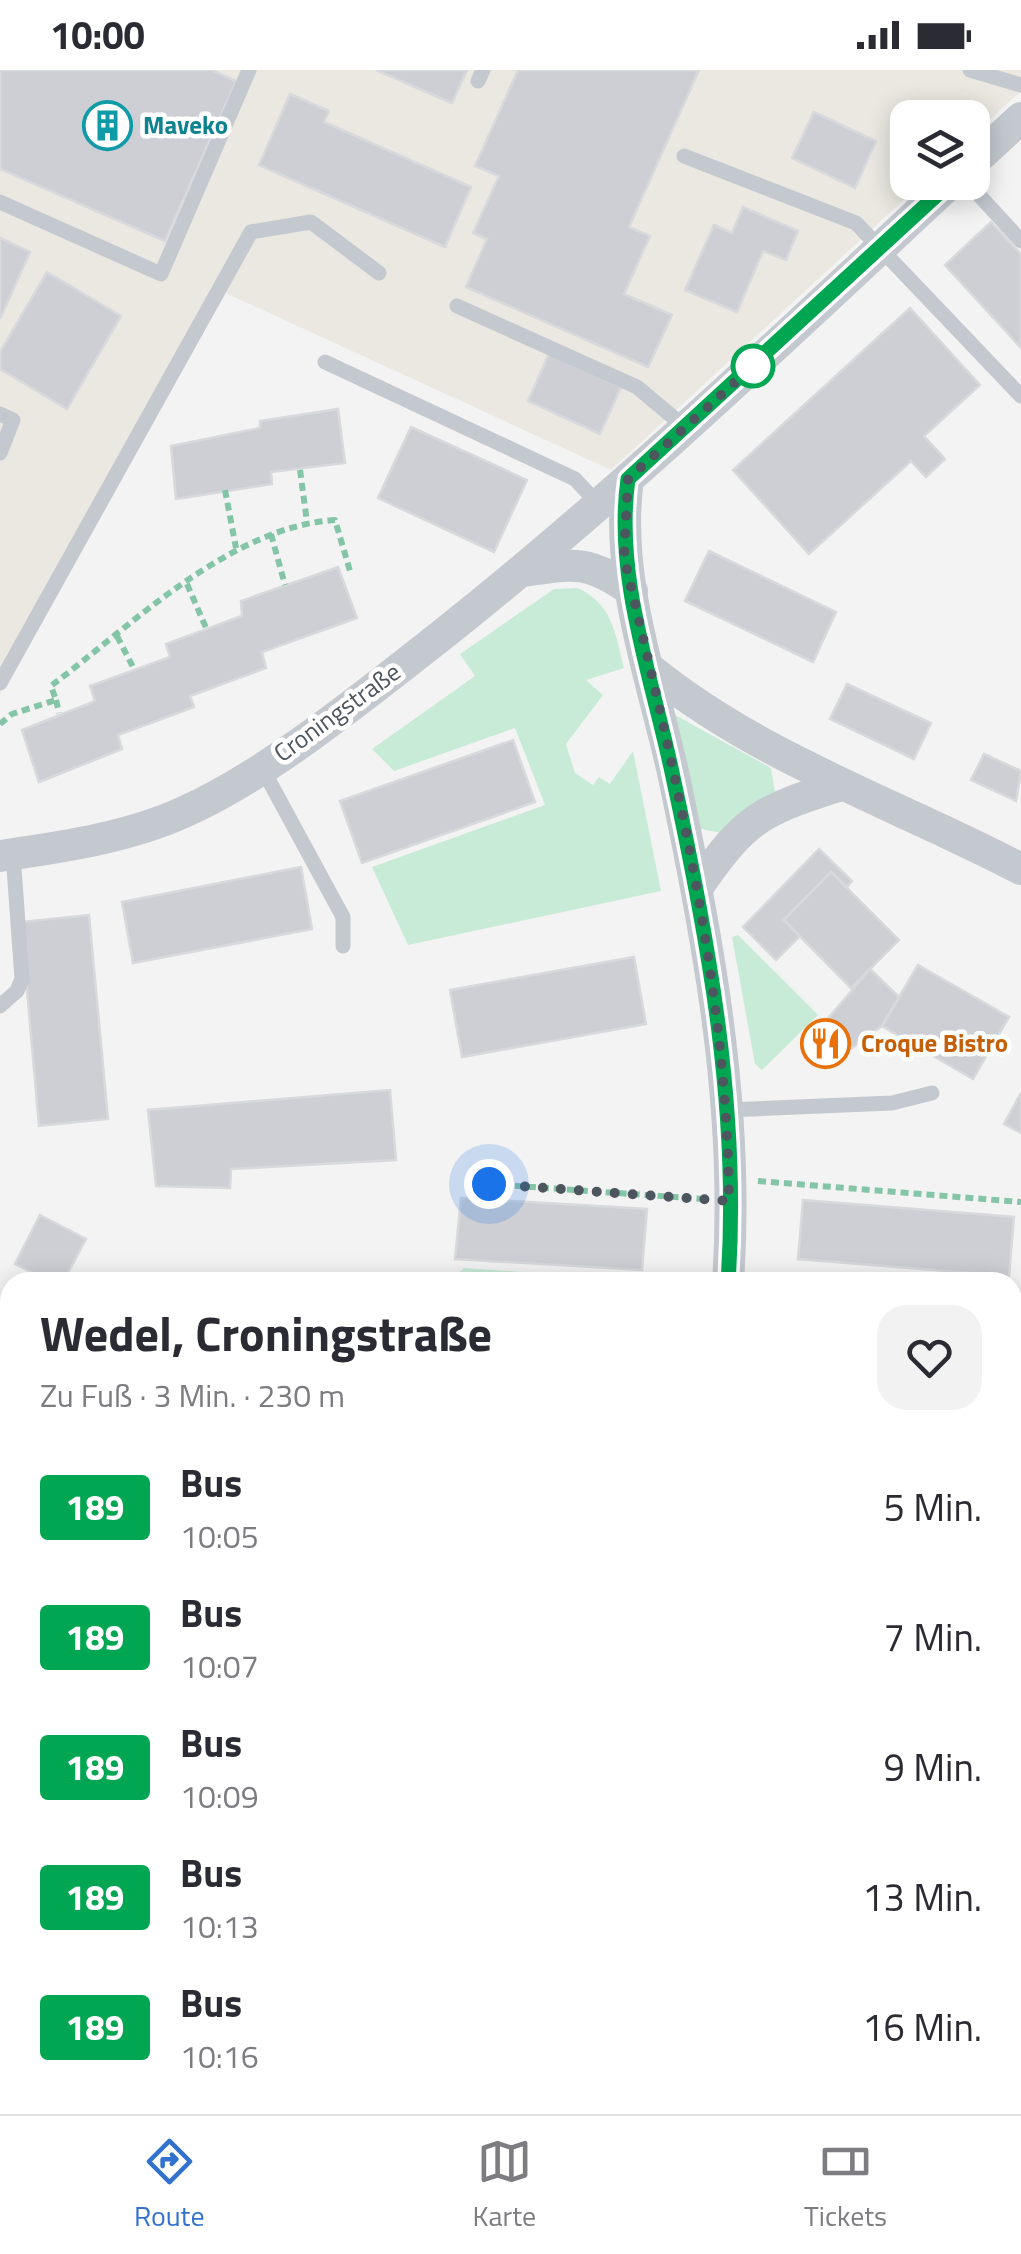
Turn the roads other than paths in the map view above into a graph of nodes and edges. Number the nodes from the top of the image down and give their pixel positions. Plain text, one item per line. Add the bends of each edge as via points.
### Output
1 (249, 70) edge
2 (970, 70) edge
3 (1021, 85) edge
4 (1021, 118) edge
5 (990, 146) edge
6 (684, 156) dead end
7 (932, 200) edge
8 (983, 200) edge
9 (0, 202) edge
10 (1021, 241) edge
11 (880, 248) junction
12 (379, 274) dead end
13 (457, 306) dead end
14 (326, 362) dead end
15 (1021, 396) edge
16 (0, 414) edge
17 (686, 428) junction
18 (0, 452) edge
19 (628, 479) junction
20 (599, 504) junction
21 (523, 571) junction
22 (632, 591) junction
23 (651, 670) junction
24 (0, 682) edge
25 (261, 766) junction
26 (840, 785) junction
27 (7, 856) edge
28 (1021, 869) edge
29 (697, 888) junction
30 (343, 946) dead end
31 (0, 1006) edge
32 (932, 1092) dead end
33 (726, 1110) junction
34 (728, 1272) edge

1 - 9 lane via 161,274
2 - 3 lane
4 - 5 street
6 - 11 lane via 856,224
7 - 11 street, Croningstraße
8 - 10 lane
11 - 15 lane
11 - 17 street, Croningstraße
12 - 24 lane via 311,222 251,232
13 - 17 lane via 637,387
14 - 20 lane via 576,479
16 - 18 lane via 13,420
17 - 19 street, Croningstraße
19 - 20 street, Croningstraße
19 - 22 street via 624,557
20 - 21 street, Croningstraße
21 - 22 street via 578,562
21 - 25 street, Croningstraße
22 - 23 street
23 - 26 street via 698,708
23 - 29 street
25 - 27 street, Croningstraße via 184,812 78,845
25 - 30 lane via 343,917
26 - 28 street
26 - 29 street via 767,809 728,844
27 - 31 lane via 22,979
29 - 33 street via 724,1050
32 - 33 lane via 892,1103
33 - 34 street

